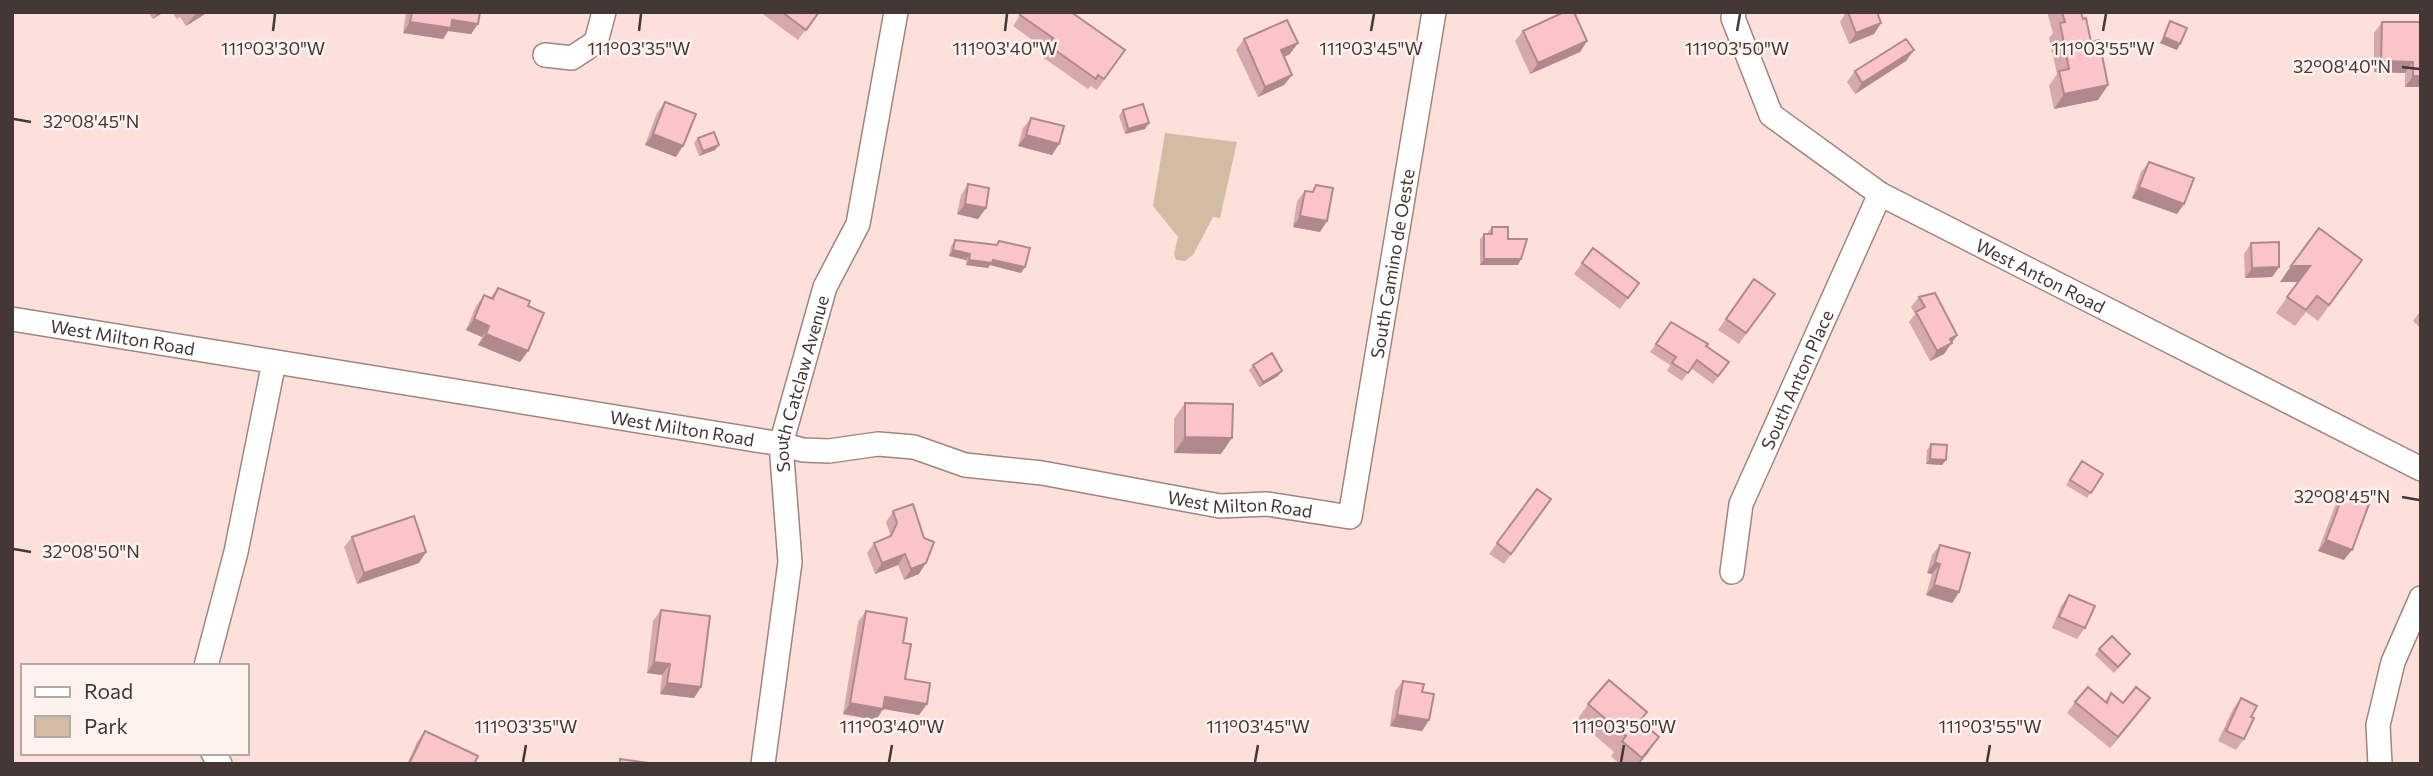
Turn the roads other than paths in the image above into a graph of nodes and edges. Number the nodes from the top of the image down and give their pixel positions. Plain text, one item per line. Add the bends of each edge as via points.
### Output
1 (604, 12) edge
2 (896, 12) edge
3 (1434, 12) edge
4 (1734, 12) edge
5 (545, 55) dead end
6 (1880, 194) junction
7 (12, 319) edge
8 (274, 362) junction
9 (781, 444) junction
10 (2421, 470) edge
11 (1350, 517) joint
12 (1732, 572) dead end
13 (2421, 598) edge
14 (207, 664) edge
15 (763, 764) edge
16 (2380, 764) edge

1 - 5 street via 596,42 572,58
2 - 9 street, South Catclaw Avenue via 858,224 825,286
3 - 11 street, South Camino de Oeste
4 - 6 street, West Anton Road via 1771,115
6 - 10 street, West Anton Road
6 - 12 street, South Anton Place via 1741,504
7 - 8 street, West Milton Road
8 - 9 street, West Milton Road
8 - 14 street via 236,552
9 - 11 street, West Milton Road via 829,451 878,444 914,447 965,465 1042,473 1220,506 1267,504
9 - 15 street, South Catclaw Avenue via 790,562
13 - 16 street via 2390,675 2378,725

